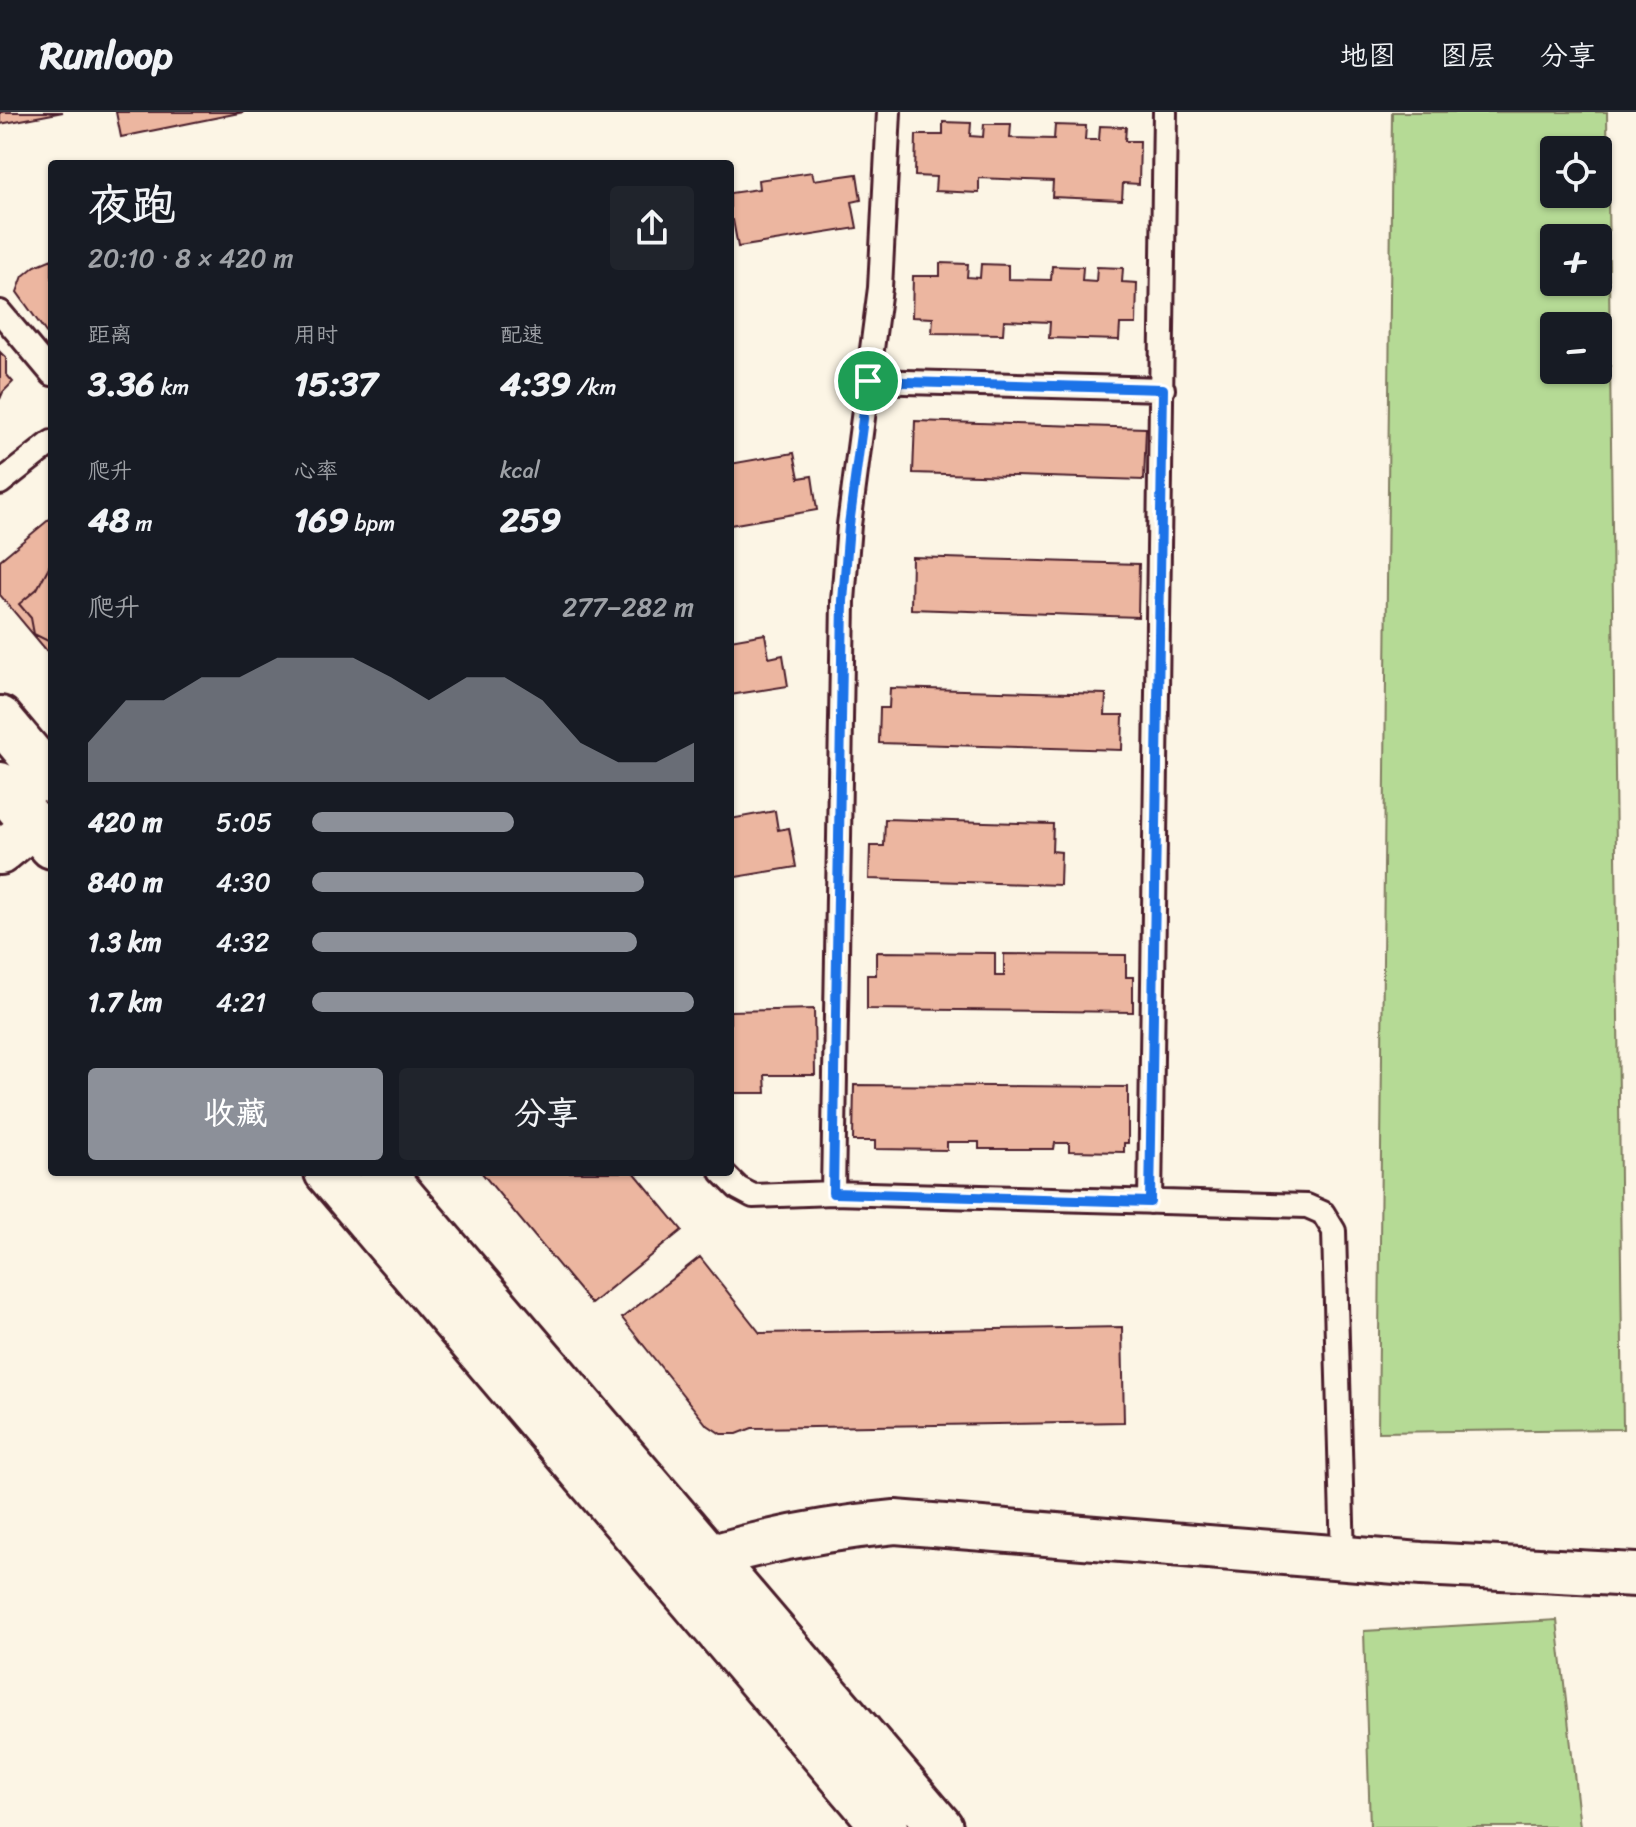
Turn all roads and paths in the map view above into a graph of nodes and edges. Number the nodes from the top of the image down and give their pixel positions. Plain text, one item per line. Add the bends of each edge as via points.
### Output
1 (889, 112) edge
2 (1165, 112) edge
3 (0, 312) edge
4 (48, 369) edge
5 (868, 381) junction
6 (1163, 389) junction
7 (48, 445) edge
8 (0, 483) edge
9 (0, 719) edge
10 (48, 776) edge
11 (0, 785) edge
12 (43, 836) edge
13 (0, 853) edge
14 (330, 1176) edge
15 (384, 1176) edge
16 (726, 1176) edge
17 (833, 1193) junction
18 (1150, 1202) junction
19 (709, 1557) junction
20 (1343, 1558) junction
21 (1636, 1575) edge
22 (885, 1827) edge
23 (940, 1827) edge

1 - 5 lane via 880,288
2 - 6 lane
3 - 4 lane
5 - 6 lane
5 - 17 lane via 843,601
6 - 18 lane
7 - 8 lane
9 - 10 street
11 - 12 street
12 - 13 street
14 - 22 street
15 - 19 street
16 - 17 lane via 753,1196
17 - 18 lane
18 - 20 lane via 1307,1206 1323,1213 1334,1231
19 - 20 street via 779,1537 895,1522
19 - 23 street
20 - 21 street

